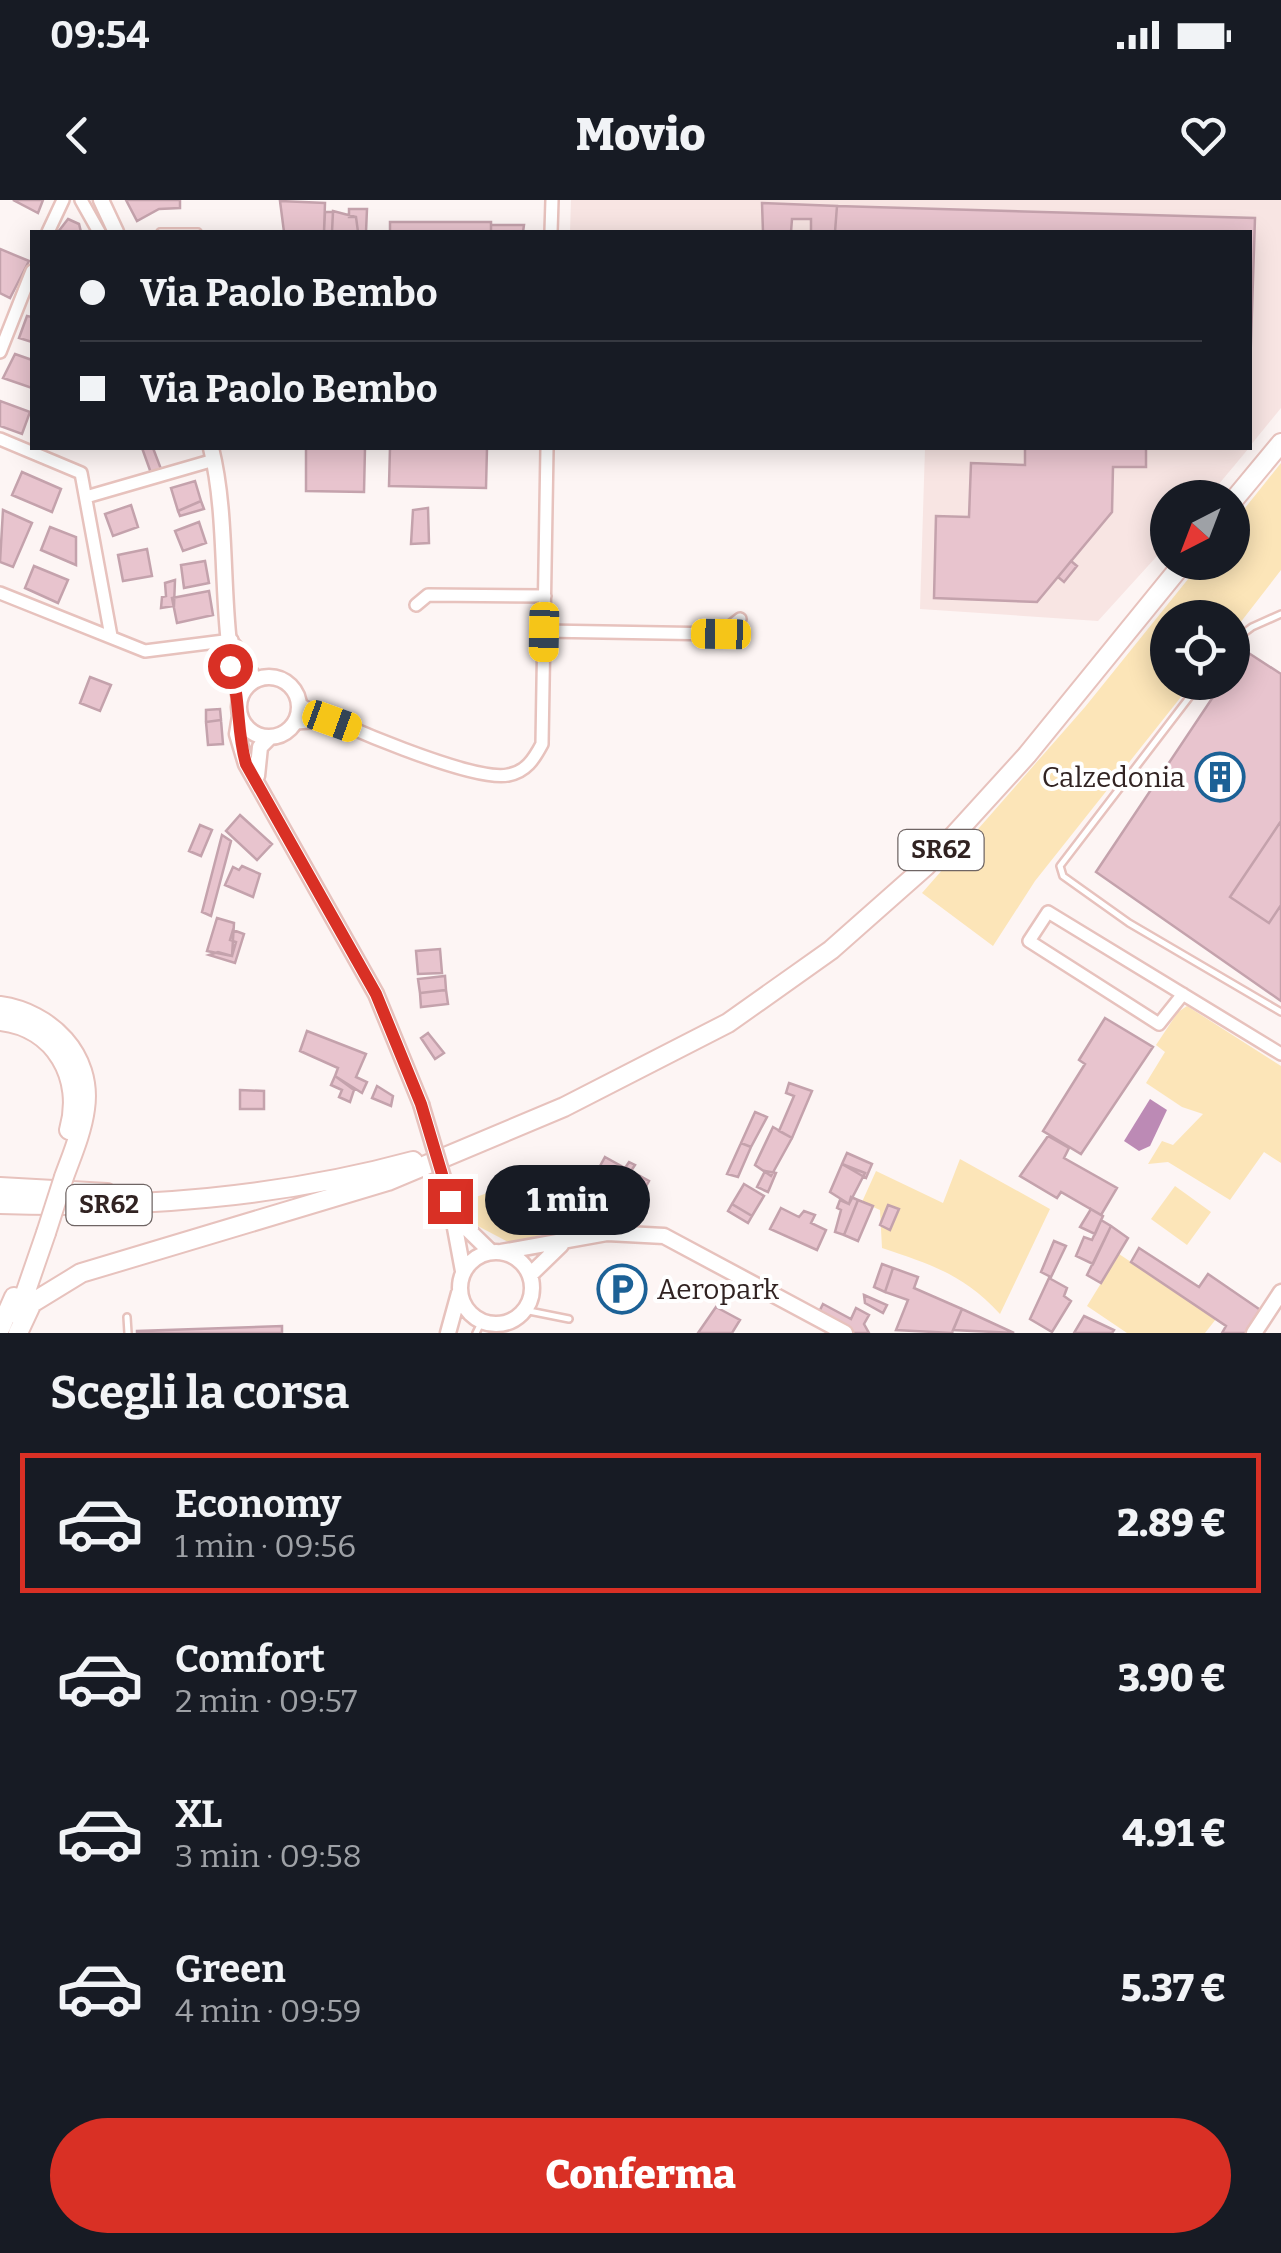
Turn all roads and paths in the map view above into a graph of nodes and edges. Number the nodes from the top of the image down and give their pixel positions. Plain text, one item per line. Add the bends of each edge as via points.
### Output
1 (63, 200) edge
2 (81, 200) edge
3 (101, 200) edge
4 (552, 200) edge
5 (49, 230) edge
6 (99, 230) edge
7 (115, 230) edge
8 (551, 230) edge
9 (30, 275) edge
10 (0, 352) edge
11 (0, 439) edge
12 (1281, 443) edge
13 (546, 450) edge
14 (212, 454) edge
15 (1250, 480) edge
16 (86, 498) junction
17 (1169, 580) edge
18 (0, 593) edge
19 (545, 596) junction
20 (416, 604) dead end
21 (1281, 614) edge
22 (740, 619) dead end
23 (544, 632) junction
24 (1250, 632) edge
25 (112, 636) junction
26 (232, 640) junction
27 (255, 680) junction
28 (240, 698) junction
29 (1187, 700) edge
30 (300, 704) junction
31 (240, 716) junction
32 (332, 721) junction
33 (295, 723) junction
34 (269, 738) junction
35 (258, 782) junction
36 (1182, 994) junction
37 (0, 1006) edge
38 (1281, 1012) edge
39 (0, 1021) edge
40 (1281, 1054) edge
41 (462, 1147) junction
42 (59, 1177) junction
43 (0, 1187) edge
44 (218, 1195) junction
45 (0, 1204) edge
46 (452, 1209) junction
47 (562, 1244) junction
48 (496, 1252) junction
49 (463, 1271) junction
50 (530, 1274) junction
51 (0, 1290) edge
52 (460, 1292) junction
53 (1281, 1292) edge
54 (524, 1310) junction
55 (127, 1317) dead end
56 (569, 1319) dead end
57 (477, 1329) edge
58 (11, 1330) edge
59 (1256, 1332) edge
60 (128, 1333) edge
61 (448, 1333) edge
62 (845, 1333) edge

1 - 5 street
2 - 6 street
3 - 7 street
4 - 8 street
9 - 10 street
11 - 16 street via 82,472
12 - 15 highway
13 - 19 street
14 - 16 street
14 - 26 street
16 - 25 street
17 - 41 highway, SR62 via 1015,769 926,866 832,950 728,1023 564,1107
18 - 25 street
19 - 20 street via 428,595
19 - 23 street
21 - 24 lane
22 - 23 street via 721,634
23 - 32 street via 542,744 532,763 513,774 476,772
25 - 26 street via 145,651
26 - 27 street
26 - 28 street via 230,666
27 - 28 street
27 - 30 street via 284,680
28 - 31 street
29 - 38 lane via 1060,866 1063,876
30 - 32 street
30 - 33 street
31 - 34 street via 254,734
31 - 35 street via 237,734
32 - 33 street
33 - 34 street
34 - 35 street via 255,761
35 - 46 street, bridge via 376,994 421,1104
36 - 36 street via 1048,912 1029,941 1159,1024
36 - 40 street
37 - 42 highway via 41,1018 76,1056 86,1106
39 - 42 highway via 35,1031 52,1045 73,1083
41 - 44 highway, SR62 via 336,1177
41 - 58 highway via 388,1181 81,1273 32,1303
42 - 58 highway, bridge
43 - 44 highway
44 - 45 highway, SR62 via 140,1204
46 - 48 street
46 - 49 street
47 - 48 street
47 - 50 street
47 - 62 street via 619,1232 664,1236
48 - 49 street
48 - 50 street via 518,1260
49 - 52 street
50 - 54 street via 532,1293
51 - 58 highway
52 - 57 street
52 - 61 street
53 - 59 street
54 - 56 lane
54 - 57 street via 509,1322
55 - 60 lane

